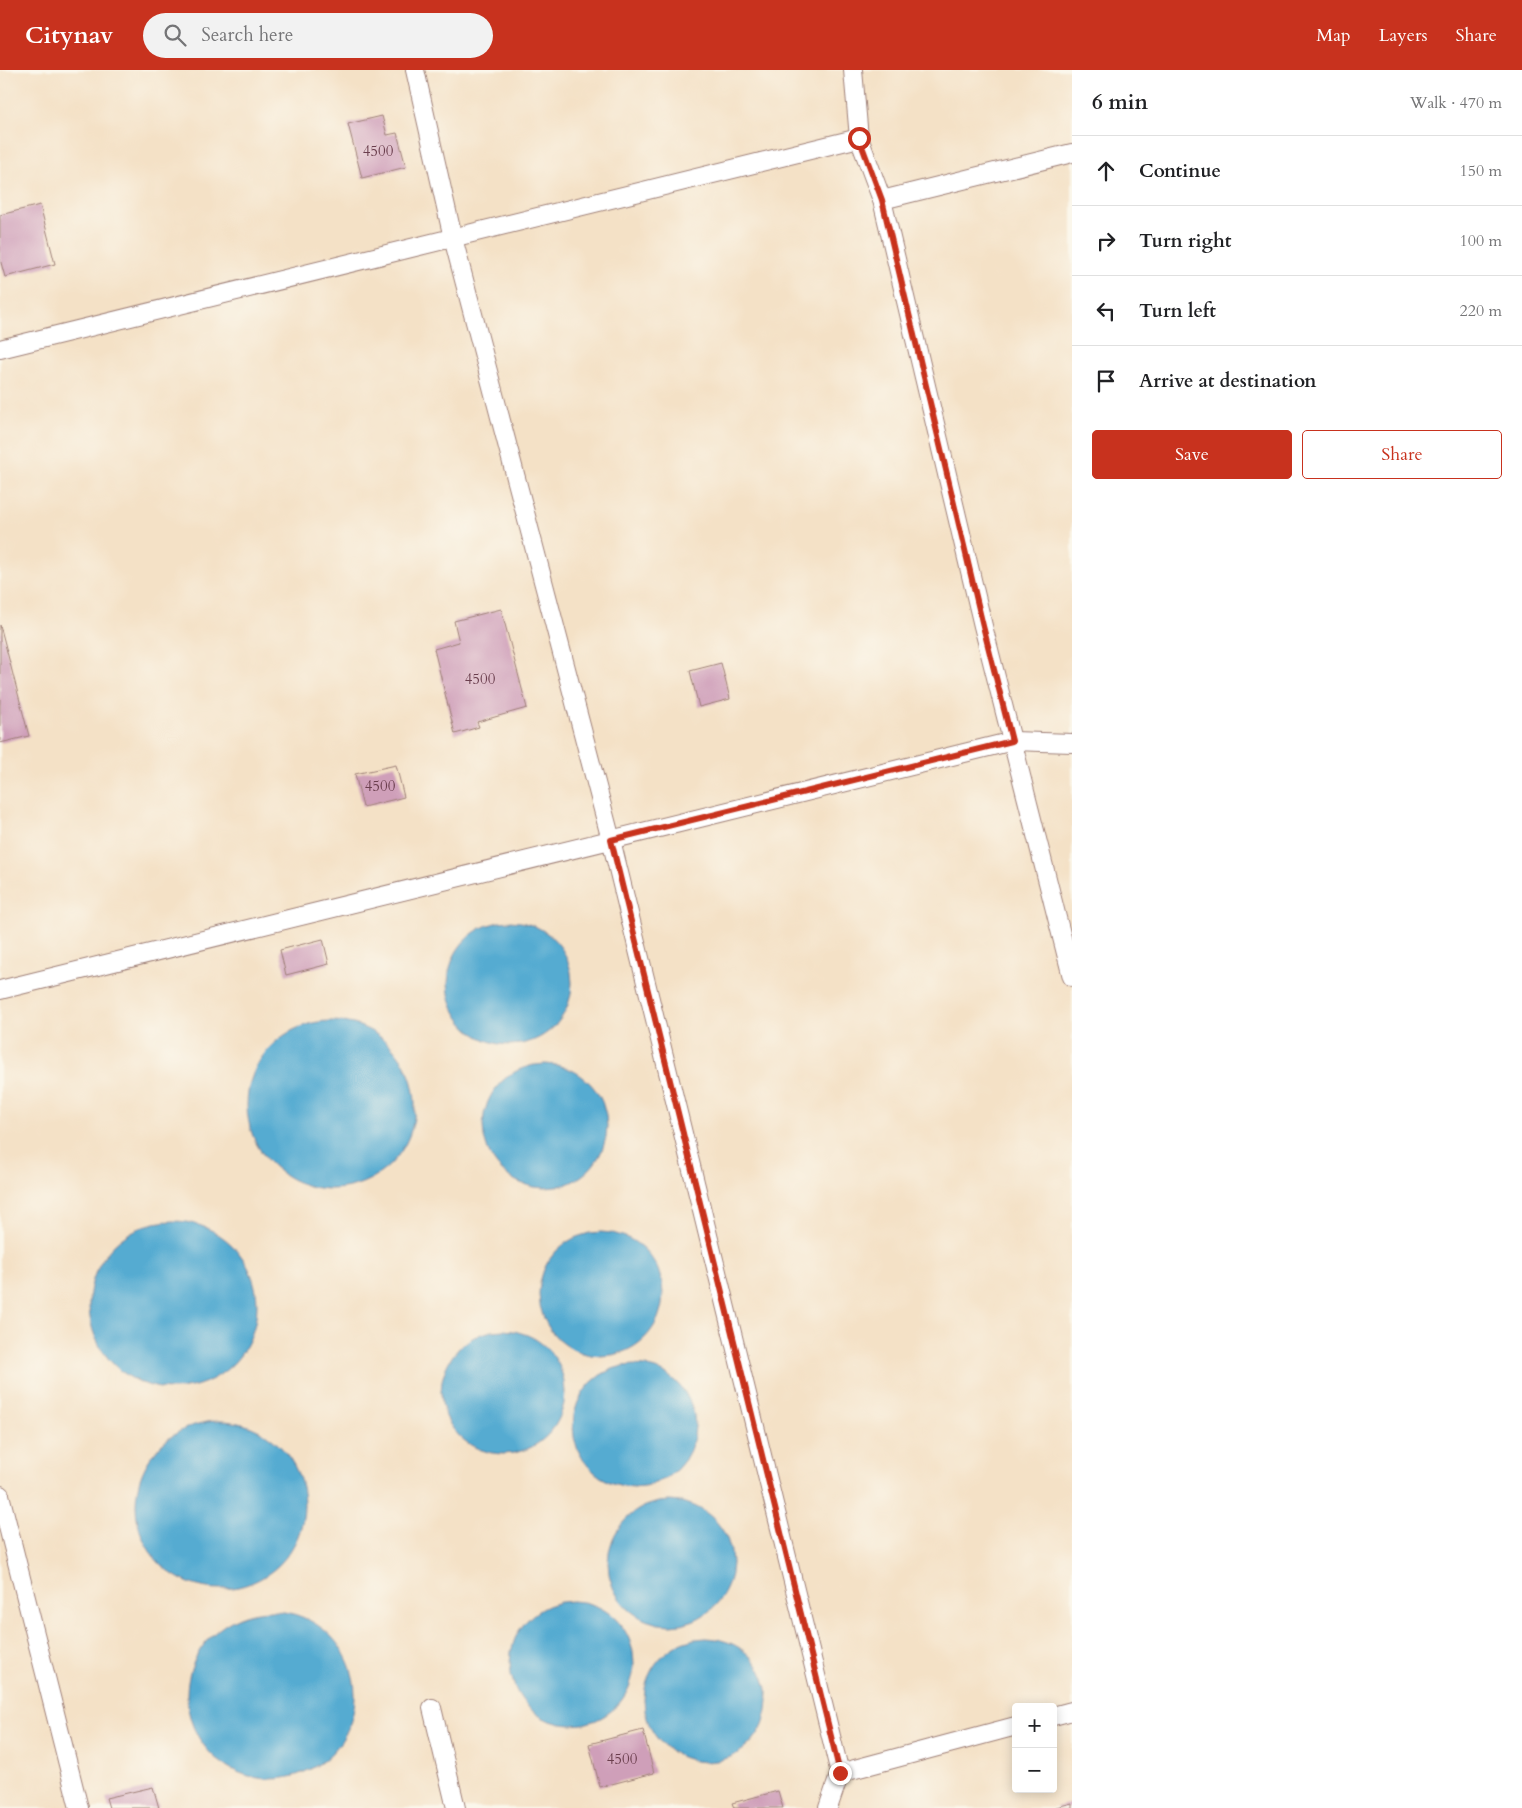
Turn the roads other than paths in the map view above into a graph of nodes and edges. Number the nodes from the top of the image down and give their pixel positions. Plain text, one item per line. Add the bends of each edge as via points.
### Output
1 (415, 70) edge
2 (853, 70) edge
3 (859, 138) junction
4 (1072, 153) edge
5 (882, 200) junction
6 (453, 238) junction
7 (0, 349) edge
8 (1012, 741) junction
9 (1072, 743) edge
10 (611, 840) junction
11 (1072, 977) edge
12 (0, 990) edge
13 (0, 1495) edge
14 (432, 1708) dead end
15 (1072, 1711) edge
16 (1057, 1715) edge
17 (1012, 1727) edge
18 (840, 1773) junction
19 (79, 1808) edge
20 (456, 1808) edge
21 (828, 1808) edge

1 - 6 lane
2 - 3 lane
3 - 5 lane
3 - 6 lane
4 - 5 lane
5 - 8 lane
6 - 7 lane
6 - 10 lane
8 - 9 lane
8 - 10 lane
8 - 11 lane
10 - 12 lane
10 - 18 lane
13 - 19 lane
14 - 20 lane
15 - 16 lane
17 - 18 lane
18 - 21 lane

